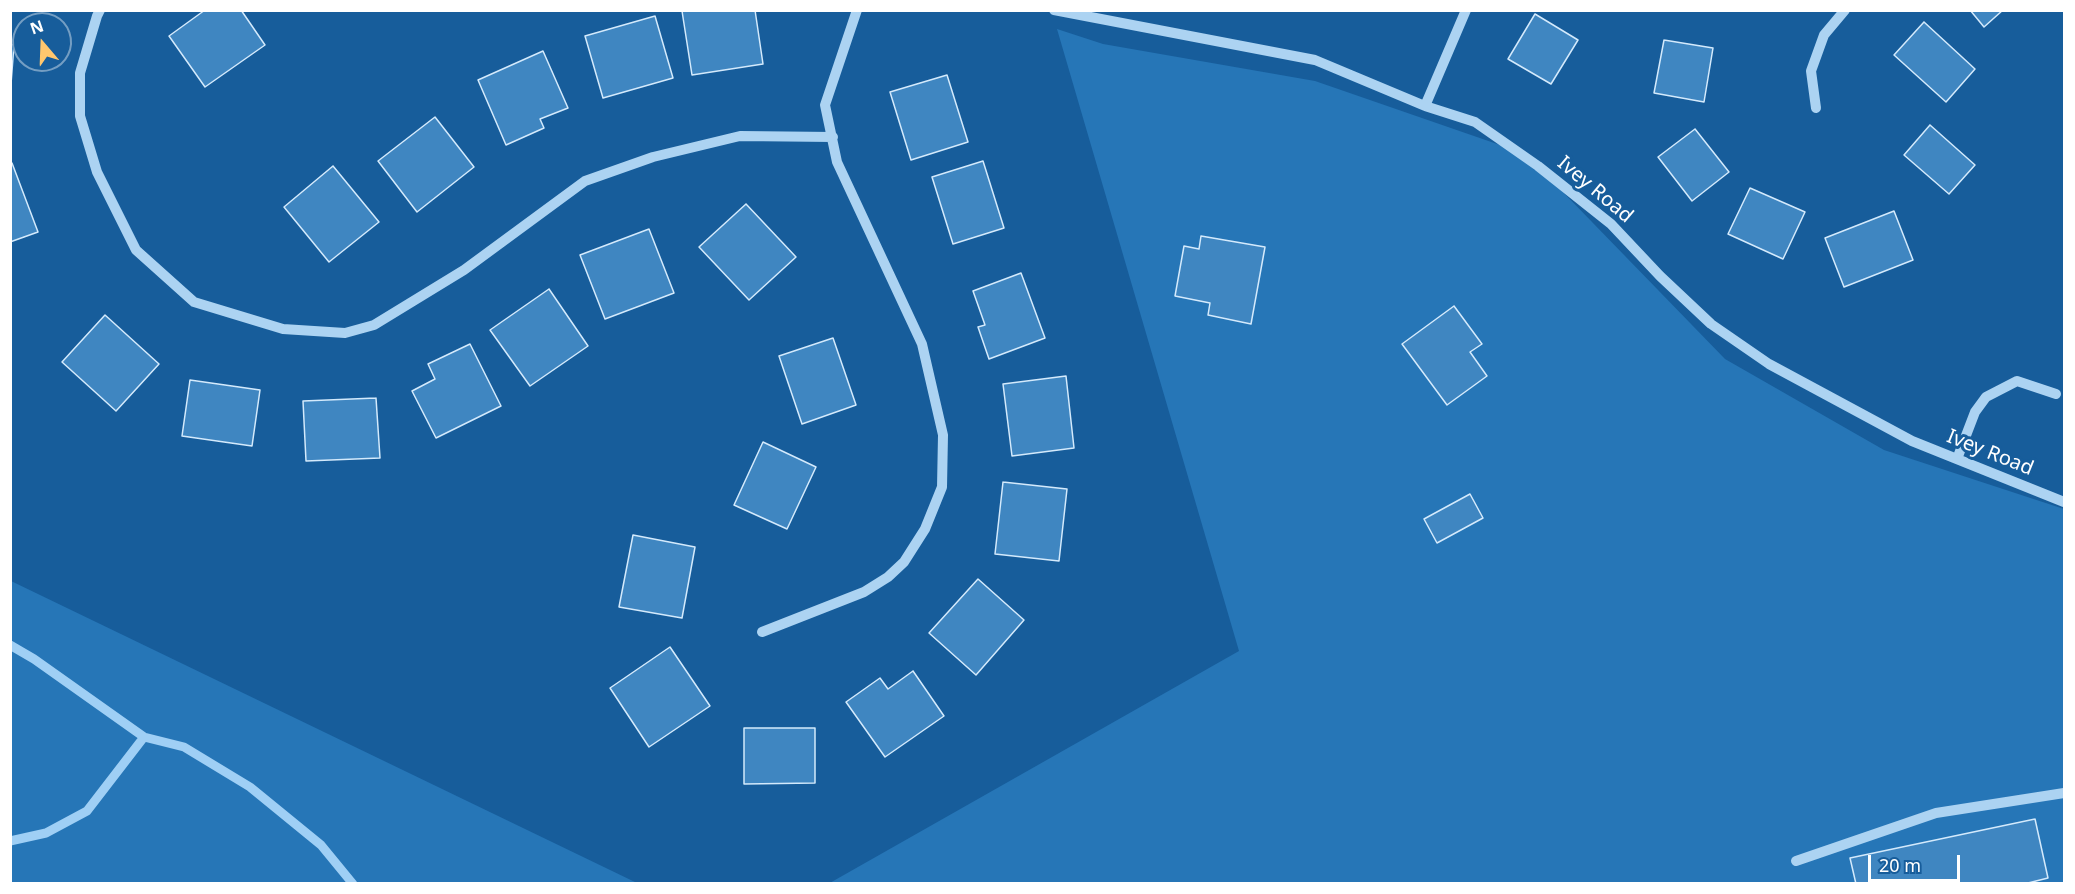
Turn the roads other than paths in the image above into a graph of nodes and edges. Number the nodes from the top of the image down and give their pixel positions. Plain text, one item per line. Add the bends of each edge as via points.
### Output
1 (100, 10) edge
2 (857, 10) edge
3 (1054, 10) edge
4 (1466, 10) edge
5 (1845, 10) edge
6 (1425, 106) junction
7 (1816, 108) dead end
8 (833, 137) junction
9 (2056, 394) dead end
10 (1957, 459) junction
11 (2064, 502) edge
12 (762, 632) dead end
13 (2064, 792) edge
14 (1796, 861) dead end

1 - 8 street via 80,74 80,116 97,172 136,250 195,302 283,329 345,333 374,325 464,270 585,181 653,157 740,136
2 - 8 street via 825,105
3 - 6 street, Ivey Road via 1315,60
4 - 6 street
5 - 7 street via 1824,35 1811,70
6 - 10 street, Ivey Road via 1475,122 1539,166 1611,224 1711,324 1769,364 1912,441
8 - 12 street via 837,162 922,344 943,435 942,488 925,529 904,562 888,577 864,592
9 - 10 street via 2017,381 1986,397 1975,412
10 - 11 street, Ivey Road
13 - 14 street via 1936,813

